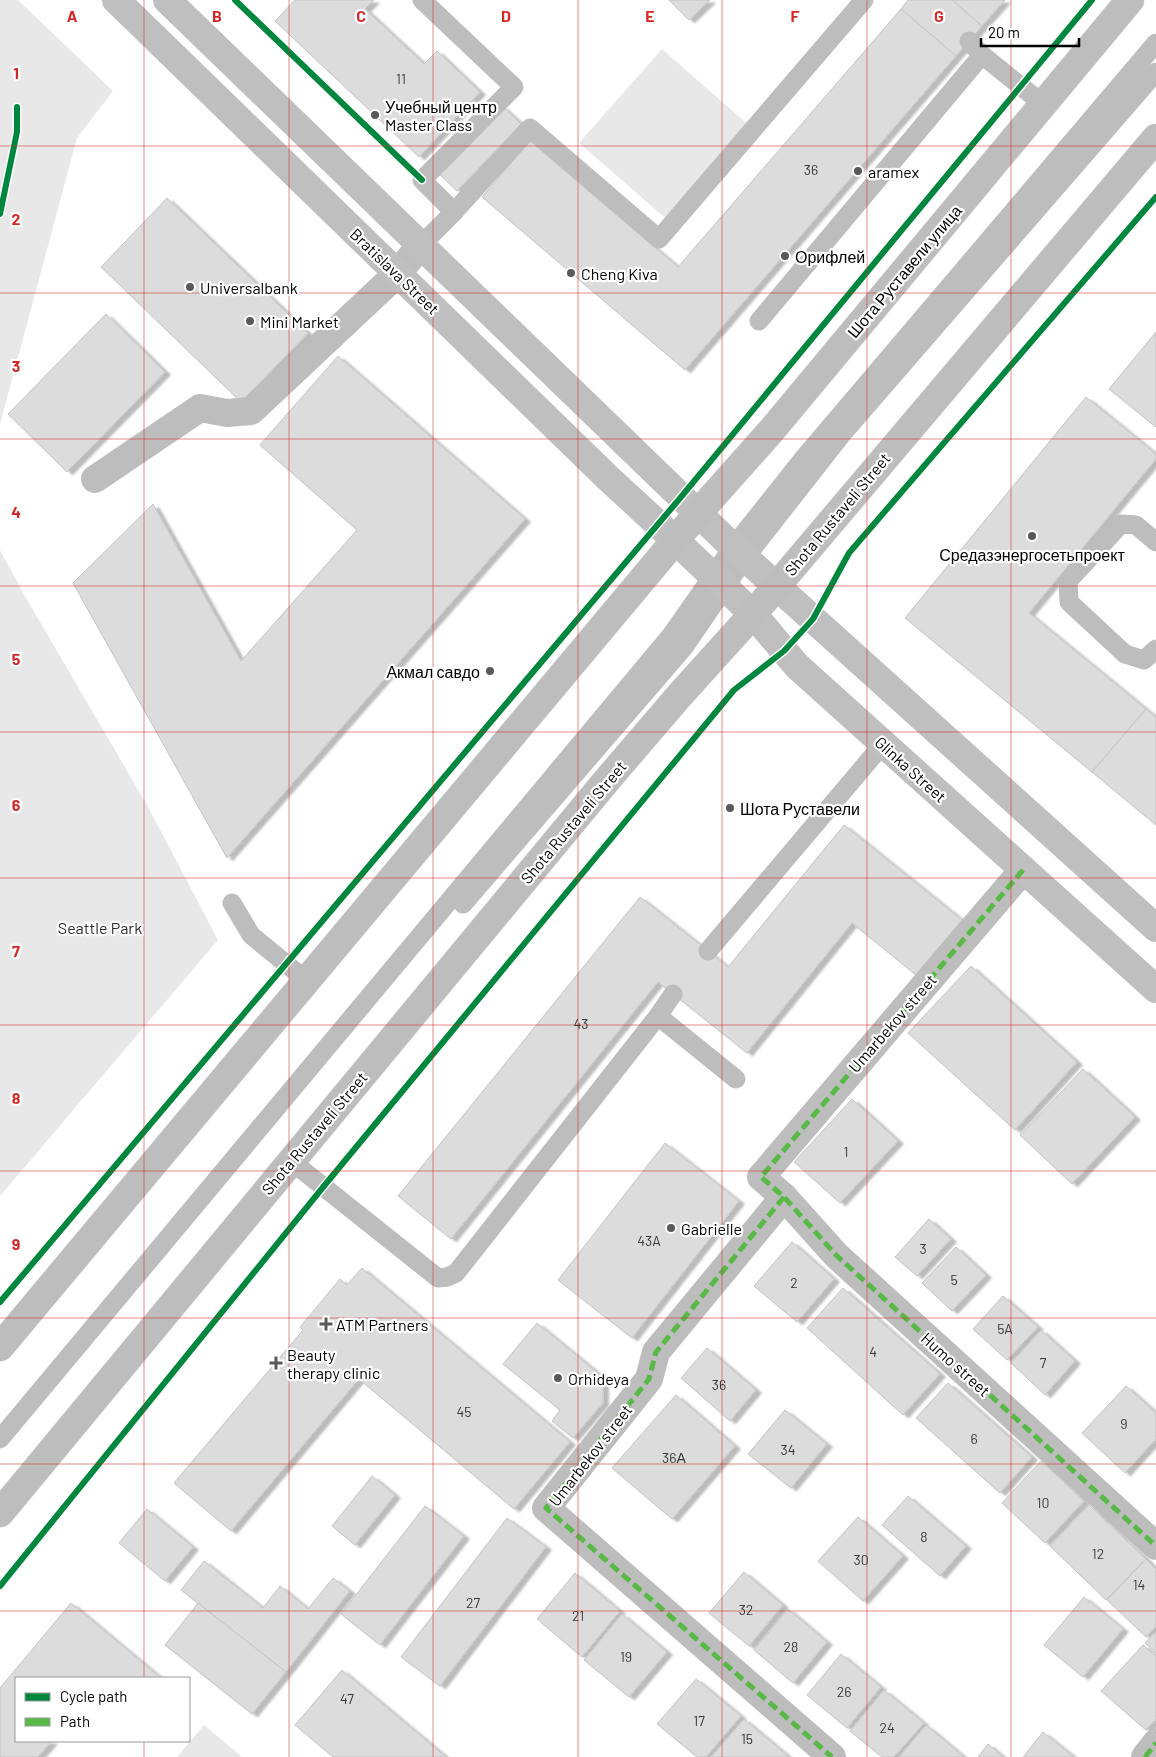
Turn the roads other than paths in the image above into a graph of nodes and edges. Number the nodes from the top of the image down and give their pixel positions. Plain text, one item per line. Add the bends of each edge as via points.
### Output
1 (116, 0) edge
2 (167, 0) edge
3 (422, 0) edge
4 (864, 0) edge
5 (1130, 0) edge
6 (969, 41) dead end
7 (1156, 43) edge
8 (982, 55) junction
9 (1156, 72) edge
10 (1042, 104) junction
11 (1156, 138) edge
12 (454, 212) junction
13 (420, 246) junction
14 (397, 274) junction
15 (759, 321) dead end
16 (94, 479) dead end
17 (698, 513) junction
18 (676, 540) junction
19 (1156, 542) edge
20 (739, 552) junction
21 (718, 581) junction
22 (777, 586) junction
23 (753, 614) junction
24 (1156, 648) edge
25 (883, 744) junction
26 (1023, 870) junction
27 (232, 903) dead end
28 (1156, 928) edge
29 (708, 951) dead end
30 (307, 981) junction
31 (1156, 989) edge
32 (673, 994) dead end
33 (658, 1016) junction
34 (736, 1079) dead end
35 (291, 1161) junction
36 (761, 1177) joint
37 (784, 1197) junction
38 (0, 1347) edge
39 (0, 1439) edge
40 (0, 1454) edge
41 (0, 1514) edge
42 (1156, 1546) edge
43 (1156, 1743) edge
44 (832, 1757) edge
45 (1145, 1757) edge

1 - 14 main road, Bratislava Street
2 - 13 main road
3 - 12 lane via 514,87 422,180
4 - 12 lane via 659,238 530,128
5 - 10 main road, Шота Руставели улица
6 - 8 lane
7 - 20 lane via 803,459
8 - 10 lane
8 - 15 lane
9 - 20 lane
10 - 17 main road, Шота Руставели улица via 771,431
11 - 22 main road, Shota Rustaveli Street
12 - 13 lane
13 - 14 main road
13 - 17 main road
14 - 16 main road via 251,412 227,413 200,408
14 - 18 main road, Bratislava Street
17 - 18 main road, Шота Руставели улица
17 - 20 main road
18 - 21 main road, Glinka Street
18 - 30 main road
19 - 24 lane via 1136,525 1122,524 1068,581 1069,602 1125,654 1144,660
20 - 21 lane
20 - 22 main road
21 - 23 main road, Glinka Street
21 - 39 lane
21 - 40 lane via 685,646 332,1057
22 - 23 main road, Shota Rustaveli Street
22 - 28 main road
23 - 25 main road, Glinka Street via 797,666
23 - 35 main road, Shota Rustaveli Street via 678,696
25 - 26 main road, Glinka Street
25 - 29 lane
26 - 31 main road, Glinka Street
26 - 36 main road, Umarbekov street
27 - 30 lane via 251,935
30 - 38 main road
32 - 33 lane
33 - 34 lane
33 - 35 lane via 456,1273 447,1277 438,1278
35 - 41 main road, Shota Rustaveli Street
36 - 37 main road, Humo street
37 - 42 main road, Humo street via 836,1255
37 - 44 main road, Umarbekov street via 656,1352 650,1379 546,1508
43 - 45 main road

